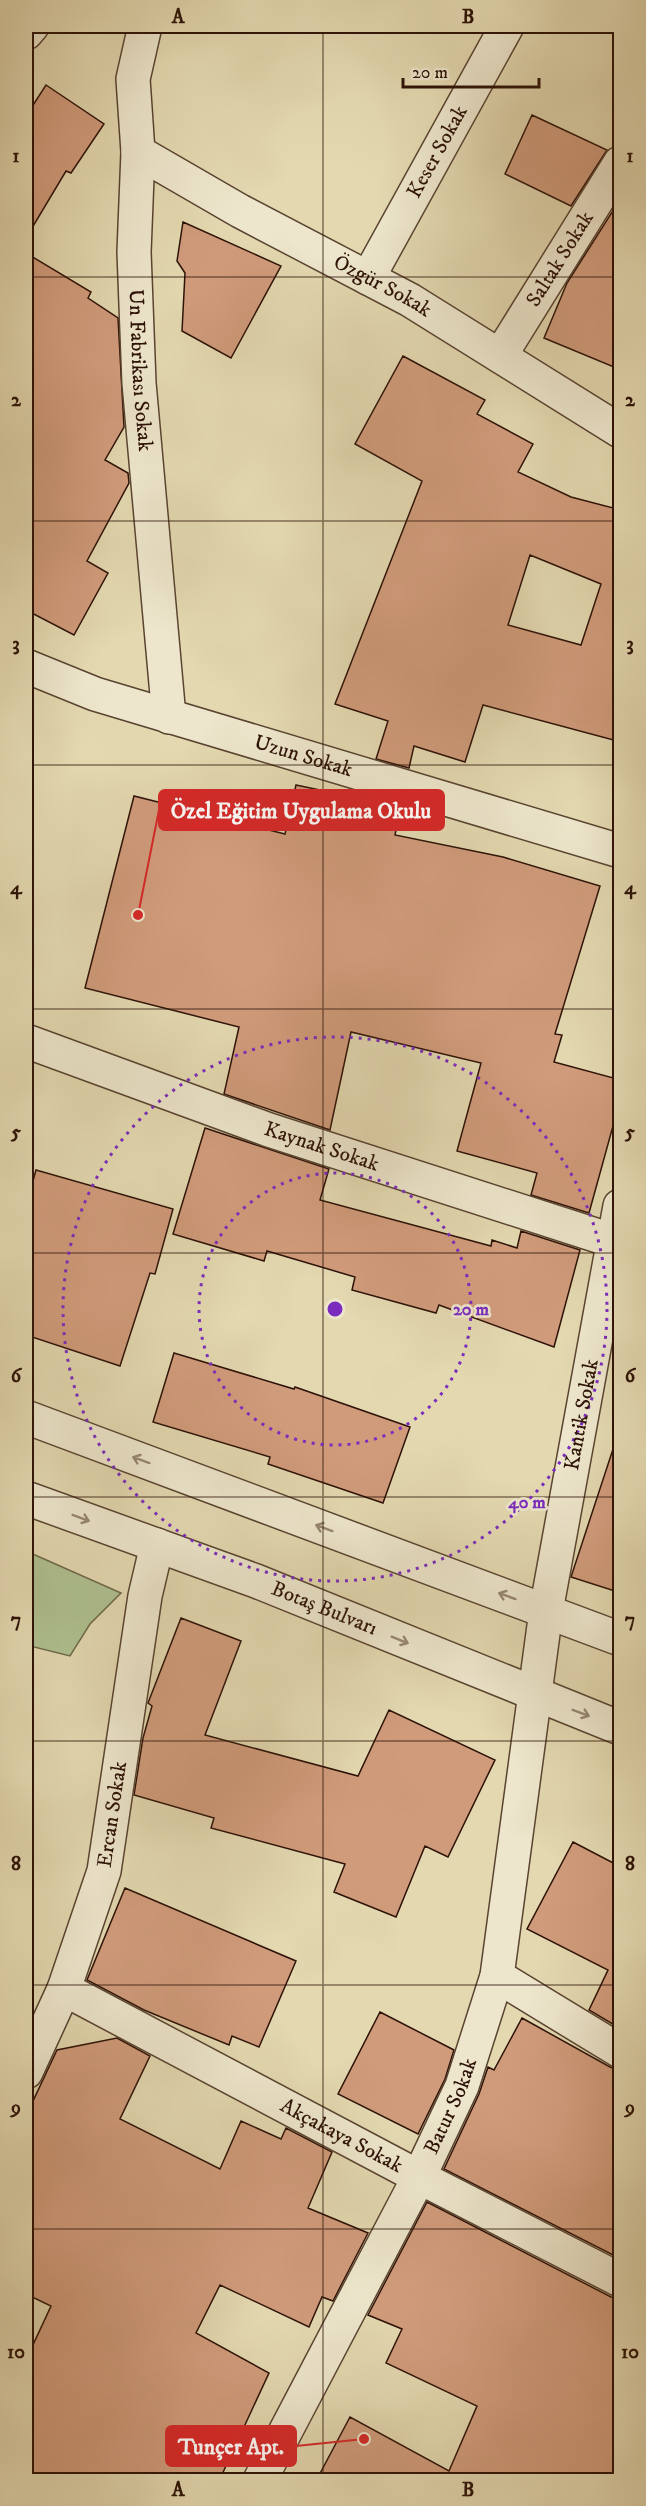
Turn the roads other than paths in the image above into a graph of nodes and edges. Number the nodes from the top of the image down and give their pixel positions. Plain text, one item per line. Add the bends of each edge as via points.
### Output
1 (32, 26) edge
2 (146, 26) edge
3 (507, 26) edge
4 (26, 33) edge
5 (138, 152) junction
6 (621, 163) edge
7 (368, 278) junction
8 (500, 356) junction
9 (621, 431) edge
10 (26, 666) edge
11 (169, 717) junction
12 (621, 851) edge
13 (26, 1041) edge
14 (621, 1206) edge
15 (617, 1242) edge
16 (26, 1417) edge
17 (26, 1498) edge
18 (158, 1545) junction
19 (546, 1611) junction
20 (621, 1639) edge
21 (534, 1695) junction
22 (621, 1728) edge
23 (497, 1976) junction
24 (64, 1989) junction
25 (621, 2051) edge
26 (26, 2072) edge
27 (419, 2177) junction
28 (621, 2280) edge
29 (260, 2481) edge

1 - 4 street
2 - 5 street, Un Fabrikası Sokak via 133,79
3 - 7 street, Keser Sokak
5 - 7 street, Özgür Sokak
5 - 11 street, Un Fabrikası Sokak via 134,252 139,383
6 - 8 street, Saltak Sokak
7 - 8 street, Özgür Sokak
8 - 9 street, Özgür Sokak
10 - 11 street, Uzun Sokak via 95,694
11 - 12 street, Uzun Sokak
13 - 15 street, Kaynak Sokak via 269,1130
14 - 15 street, Kantik Sokak
15 - 19 street, Kantik Sokak
19 -> 16 street
17 -> 18 street, Botaş Bulvarı
18 -> 21 street, Botaş Bulvarı
18 - 24 street, Ercan Sokak via 145,1596 104,1871
19 - 20 street
19 - 21 street, Kantik Sokak
21 -> 22 street, Botaş Bulvarı
21 - 23 street, Batur Sokak
23 - 25 street
23 - 27 street, Batur Sokak via 462,2086
24 - 26 street, Ercan Sokak
24 - 27 street, Akçakaya Sokak
27 - 28 street, Akçakaya Sokak
27 - 29 street, Batur Sokak

